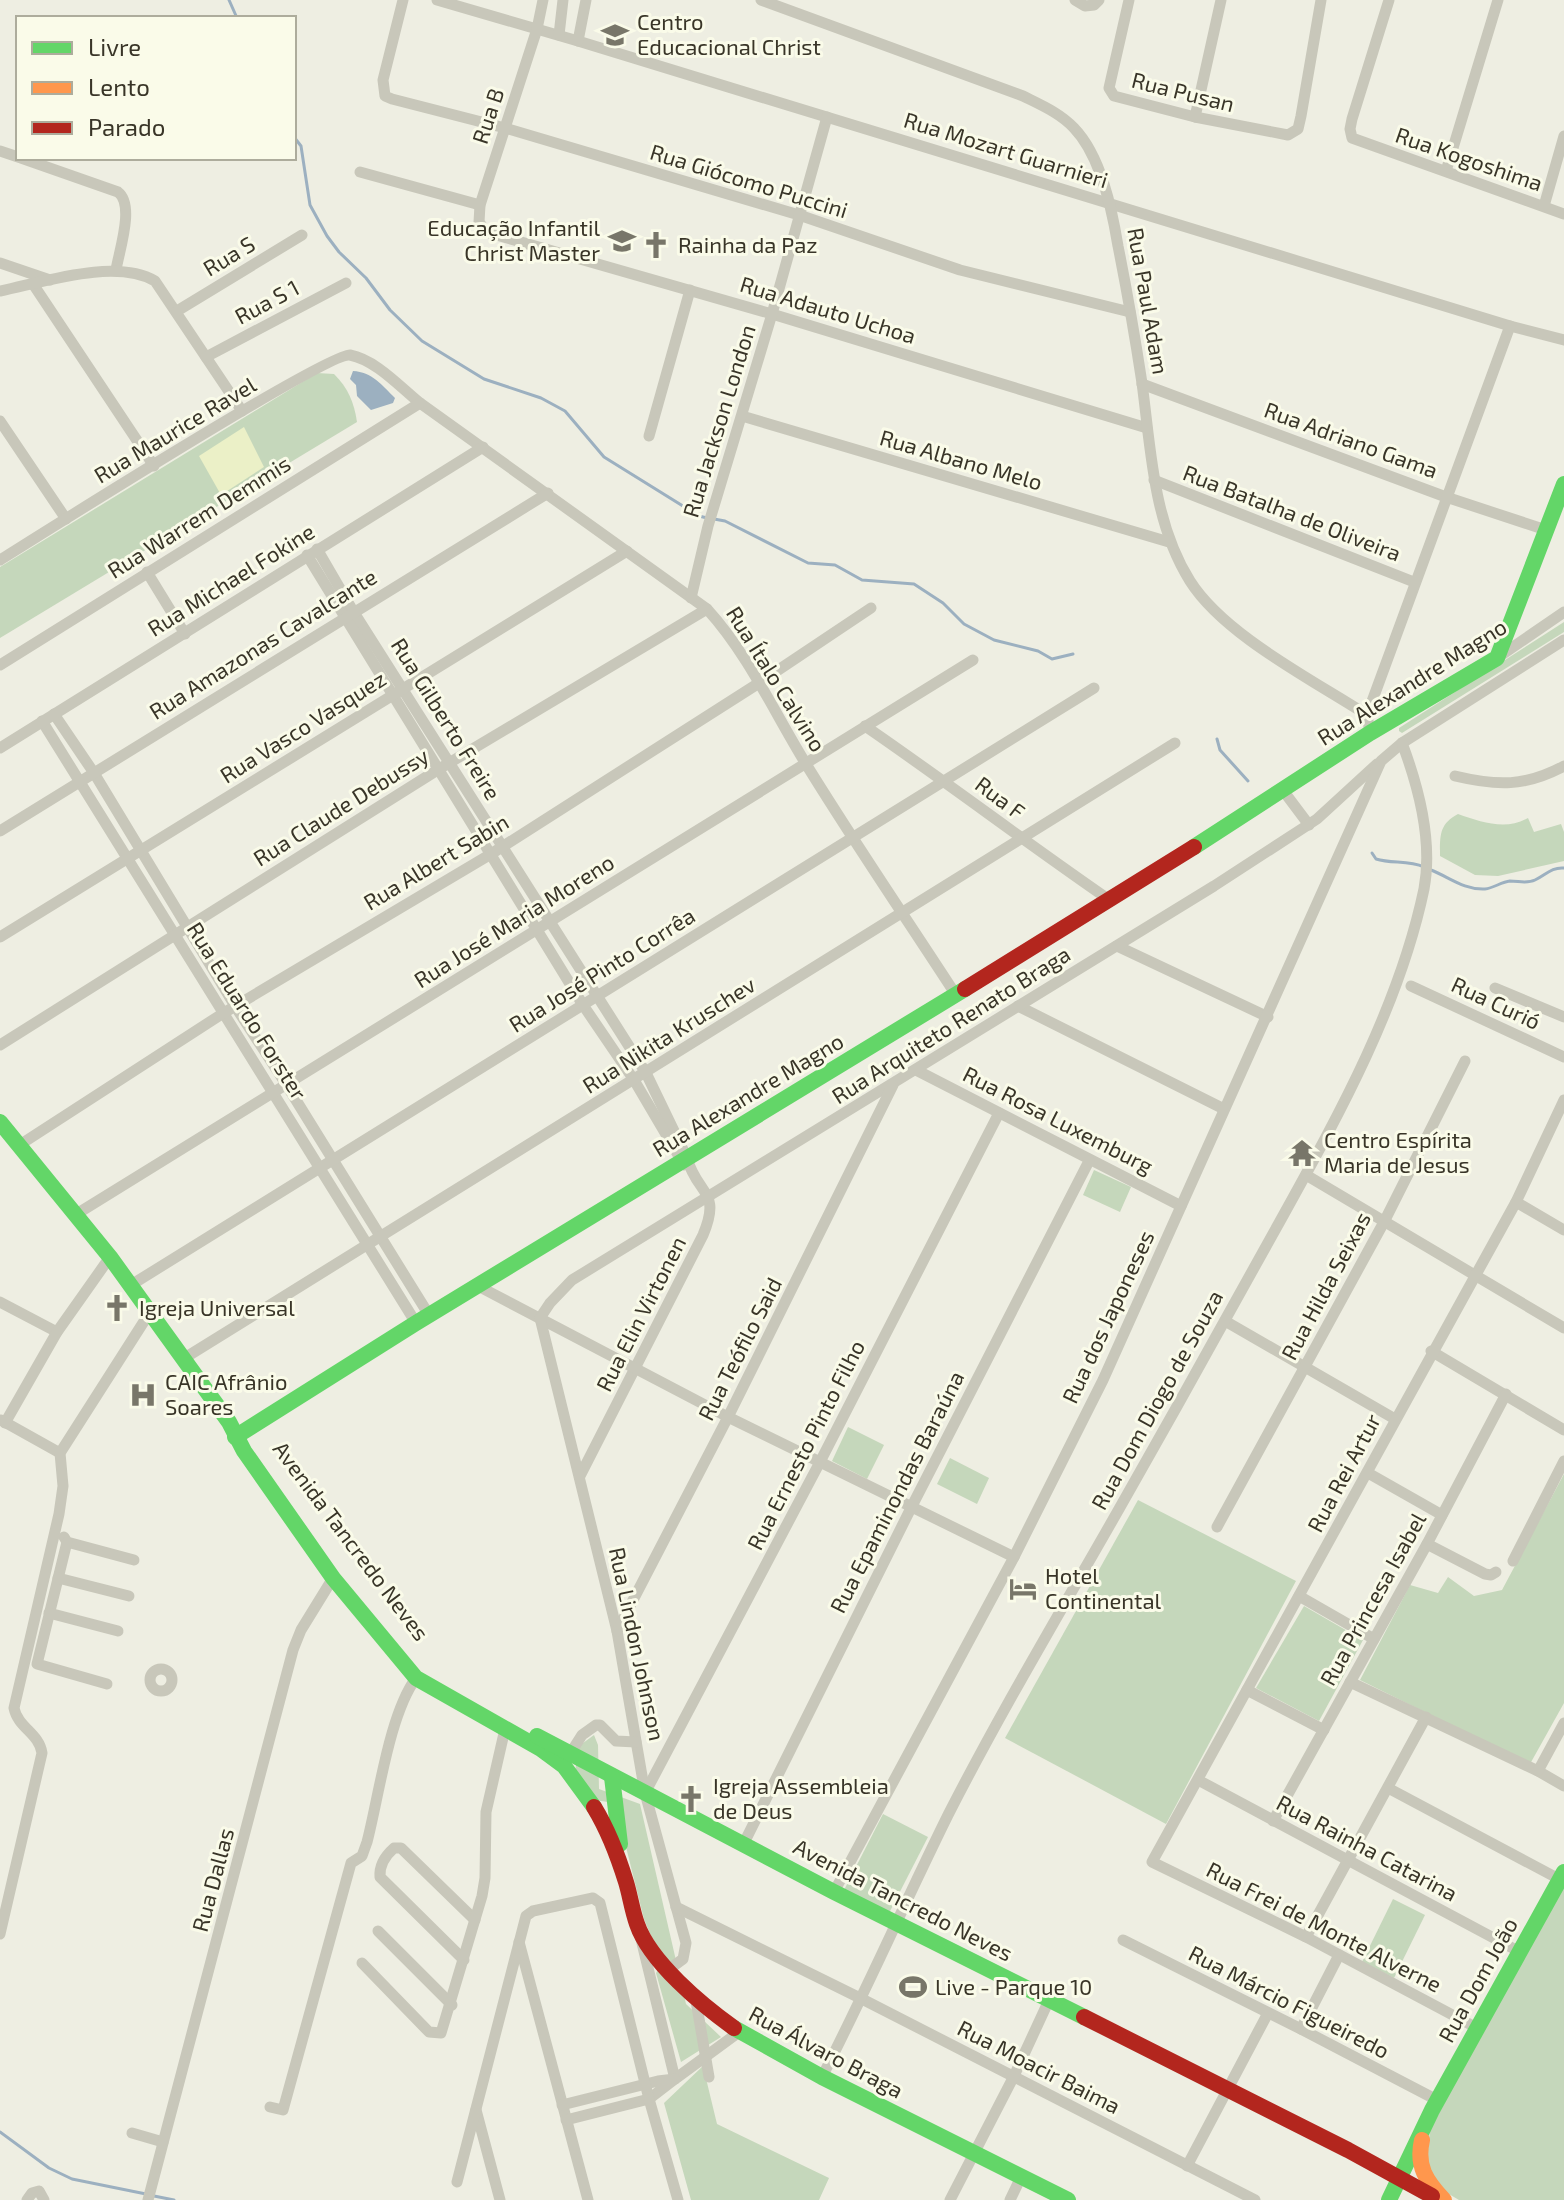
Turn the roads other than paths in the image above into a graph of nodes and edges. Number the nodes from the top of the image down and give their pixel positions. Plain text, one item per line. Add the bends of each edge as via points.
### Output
1 (403, 0) edge
2 (437, 0) edge
3 (543, 0) edge
4 (563, 0) edge
5 (586, 0) edge
6 (761, 0) edge
7 (1075, 0) edge
8 (1099, 0) edge
9 (1129, 0) edge
10 (1221, 0) edge
11 (1321, 0) edge
12 (1389, 0) edge
13 (1498, 0) edge
14 (537, 29) junction
15 (559, 35) junction
16 (578, 41) junction
17 (827, 117) junction
18 (1195, 117) junction
19 (505, 128) junction
20 (1564, 136) edge
21 (25, 160) edge
22 (1446, 171) junction
23 (360, 172) dead end
24 (1110, 203) junction
25 (480, 205) junction
26 (1544, 206) junction
27 (1564, 214) edge
28 (799, 215) junction
29 (302, 235) dead end
30 (0, 263) edge
31 (116, 270) junction
32 (51, 281) junction
33 (346, 283) dead end
34 (33, 284) junction
35 (690, 290) junction
36 (0, 291) edge
37 (177, 311) junction
38 (1130, 312) junction
39 (772, 314) junction
40 (1510, 326) junction
41 (1564, 340) edge
42 (206, 357) junction
43 (374, 367) joint
44 (1142, 384) junction
45 (420, 403) junction
46 (242, 411) junction
47 (742, 416) junction
48 (0, 421) edge
49 (1147, 428) junction
50 (649, 436) dead end
51 (483, 447) junction
52 (154, 466) junction
53 (1154, 480) junction
54 (1564, 484) edge
55 (548, 493) junction
56 (1446, 497) junction
57 (66, 519) junction
58 (1546, 530) junction
59 (1169, 542) junction
60 (627, 551) junction
61 (312, 552) junction
62 (0, 560) edge
63 (147, 572) junction
64 (1414, 582) junction
65 (691, 598) junction
66 (871, 608) dead end
67 (707, 609) junction
68 (1564, 612) edge
69 (349, 614) junction
70 (185, 634) junction
71 (1564, 640) edge
72 (1497, 658) junction
73 (973, 660) dead end
74 (0, 665) edge
75 (759, 683) junction
76 (1094, 688) dead end
77 (397, 692) junction
78 (54, 714) junction
79 (1367, 715) junction
80 (42, 721) junction
81 (865, 726) junction
82 (1370, 733) junction
83 (1175, 743) dead end
84 (1398, 746) junction
85 (0, 748) edge
86 (1381, 761) junction
87 (451, 762) junction
88 (806, 764) junction
89 (1564, 766) edge
90 (439, 769) junction
91 (94, 773) junction
92 (1455, 776) dead end
93 (81, 781) junction
94 (946, 782) junction
95 (1282, 789) junction
96 (1309, 825) junction
97 (0, 831) edge
98 (854, 839) junction
99 (1020, 839) junction
100 (502, 847) junction
101 (141, 851) junction
102 (491, 854) junction
103 (128, 858) junction
104 (1111, 901) junction
105 (902, 912) junction
106 (550, 923) junction
107 (187, 927) junction
108 (538, 931) junction
109 (176, 933) junction
110 (0, 937) edge
111 (1117, 946) junction
112 (1411, 986) dead end
113 (1495, 988) dead end
114 (956, 995) junction
115 (597, 996) junction
116 (583, 1005) junction
117 (235, 1006) junction
118 (1018, 1006) junction
119 (222, 1014) junction
120 (1268, 1017) junction
121 (1564, 1017) edge
122 (0, 1045) edge
123 (1564, 1057) edge
124 (1465, 1061) dead end
125 (916, 1070) junction
126 (646, 1073) junction
127 (634, 1080) junction
128 (894, 1083) junction
129 (286, 1084) junction
130 (273, 1091) junction
131 (1564, 1100) edge
132 (1224, 1109) junction
133 (999, 1113) junction
134 (0, 1122) edge
135 (18, 1146) junction
136 (333, 1160) junction
137 (1089, 1161) junction
138 (686, 1163) junction
139 (320, 1167) junction
140 (1306, 1175) junction
141 (709, 1198) junction
142 (1516, 1202) junction
143 (1181, 1206) junction
144 (75, 1215) junction
145 (1384, 1222) junction
146 (1564, 1230) edge
147 (380, 1237) junction
148 (369, 1243) junction
149 (110, 1257) junction
150 (1474, 1277) junction
151 (131, 1285) junction
152 (478, 1286) junction
153 (0, 1302) edge
154 (150, 1312) junction
155 (540, 1318) junction
156 (422, 1319) junction
157 (1225, 1321) junction
158 (1564, 1328) edge
159 (57, 1332) junction
160 (1431, 1351) junction
161 (183, 1359) junction
162 (636, 1367) junction
163 (1305, 1368) junction
164 (1506, 1394) junction
165 (728, 1417) junction
166 (1395, 1419) junction
167 (3, 1421) edge
168 (236, 1430) junction
169 (1564, 1430) edge
170 (60, 1453) junction
171 (1564, 1461) edge
172 (820, 1462) junction
173 (1368, 1473) junction
174 (580, 1476) junction
175 (911, 1508) junction
176 (1442, 1515) junction
177 (1217, 1527) dead end
178 (55, 1532) junction
179 (67, 1542) junction
180 (1427, 1544) junction
181 (1014, 1557) junction
182 (134, 1560) dead end
183 (1513, 1561) dead end
184 (1496, 1572) dead end
185 (58, 1578) junction
186 (333, 1578) junction
187 (129, 1596) dead end
188 (1299, 1596) junction
189 (49, 1613) junction
190 (118, 1631) dead end
191 (617, 1631) junction
192 (1374, 1639) junction
193 (416, 1678) junction
194 (1350, 1682) junction
195 (107, 1684) dead end
196 (1247, 1690) junction
197 (1426, 1717) junction
198 (1564, 1723) edge
199 (505, 1729) junction
200 (1324, 1730) junction
201 (636, 1742) junction
202 (567, 1760) junction
203 (1538, 1771) junction
204 (612, 1777) junction
205 (1198, 1780) junction
206 (1564, 1786) edge
207 (1388, 1788) junction
208 (645, 1793) junction
209 (1273, 1821) junction
210 (744, 1843) junction
211 (1347, 1861) junction
212 (1152, 1862) joint
213 (1562, 1875) edge
214 (626, 1881) junction
215 (834, 1892) junction
216 (676, 1907) junction
217 (475, 1920) junction
218 (897, 1922) junction
219 (637, 1926) junction
220 (378, 1931) dead end
221 (0, 1934) edge
222 (1306, 1937) junction
223 (1123, 1940) dead end
224 (519, 1941) junction
225 (1518, 1951) junction
226 (1339, 1955) junction
227 (464, 1960) junction
228 (362, 1963) dead end
229 (668, 1970) junction
230 (695, 1995) junction
231 (1050, 1998) junction
232 (862, 1999) junction
233 (452, 2005) junction
234 (1268, 2013) junction
235 (1477, 2028) junction
236 (1301, 2029) junction
237 (739, 2032) junction
238 (705, 2055) junction
239 (1014, 2076) junction
240 (709, 2077) dead end
241 (822, 2077) junction
242 (675, 2079) junction
243 (645, 2084) junction
244 (1227, 2089) junction
245 (649, 2099) junction
246 (562, 2105) junction
247 (1434, 2105) junction
248 (270, 2107) dead end
249 (476, 2110) junction
250 (566, 2120) junction
251 (132, 2133) dead end
252 (163, 2142) junction
253 (974, 2152) junction
254 (1187, 2166) junction
255 (1022, 2175) junction
256 (1398, 2177) junction
257 (457, 2182) dead end
258 (150, 2194) edge
259 (1440, 2199) edge
260 (27, 2200) edge
261 (44, 2200) edge
262 (500, 2200) edge
263 (588, 2200) edge
264 (678, 2200) edge
265 (950, 2200) edge
266 (1010, 2200) edge
267 (1068, 2200) edge
268 (1255, 2200) edge
269 (1389, 2200) edge
270 (1405, 2200) edge

1 - 19 street, Rua Giócomo Puccini via 383,80 385,96
2 - 14 street, Rua Mozart Guarnieri
3 - 14 street, Rua B
4 - 15 street
5 - 16 street
6 - 24 street, Rua Paul Adam via 1052,110 1087,146
7 - 8 street via 1085,6
9 - 18 street, Rua Pusan via 1109,88 1114,96
10 - 18 street
11 - 18 street, Rua Pusan via 1298,129 1278,135
12 - 22 street, Rua Kogoshima via 1350,129 1352,138
13 - 22 street
14 - 15 street, Rua Mozart Guarnieri
14 - 19 street, Rua B
15 - 16 street, Rua Mozart Guarnieri
16 - 17 street, Rua Mozart Guarnieri
17 - 24 street, Rua Mozart Guarnieri
17 - 28 street, Rua Jackson London
19 - 25 street, Rua B
19 - 28 street, Rua Giócomo Puccini
20 - 26 street
21 - 31 street via 124,196 127,208
22 - 26 street, Rua Kogoshima
23 - 25 street
24 - 38 street, Rua Paul Adam
24 - 40 street, Rua Mozart Guarnieri
25 - 35 street, Rua Adauto Uchoa via 481,228 496,236
26 - 27 street, Rua Kogoshima
28 - 38 street, Rua Giócomo Puccini via 960,270
28 - 39 street, Rua Jackson London
29 - 37 street, Rua S
30 - 32 street
31 - 32 street
31 - 37 street via 142,273 155,281
32 - 34 street
33 - 42 street, Rua S 1
34 - 36 street
34 - 52 street
35 - 39 street, Rua Adauto Uchoa
35 - 50 street
37 - 42 street
38 - 44 street, Rua Paul Adam
39 - 47 street, Rua Jackson London
39 - 49 street, Rua Adauto Uchoa
40 - 41 street, Rua Mozart Guarnieri
40 - 56 street
42 - 46 street
43 - 45 street, Rua Ítalo Calvino
43 - 46 street, Rua Maurice Ravel via 341,355
44 - 49 street, Rua Paul Adam
44 - 56 street, Rua Adriano Gama
45 - 51 street, Rua Ítalo Calvino
45 - 63 street, Rua Warrem Demmis
46 - 52 street, Rua Maurice Ravel
47 - 59 street, Rua Albano Melo
47 - 65 street, Rua Jackson London
48 - 57 street
49 - 53 street, Rua Paul Adam
51 - 55 street, Rua Ítalo Calvino
51 - 61 street, Rua Michael Fokine
52 - 57 street, Rua Maurice Ravel
53 - 59 street, Rua Paul Adam
53 - 64 street, Rua Batalha de Oliveira
54 - 58 main road
55 - 60 street, Rua Ítalo Calvino
55 - 69 street, Rua Amazonas Cavalcante
56 - 58 street, Rua Adriano Gama
56 - 64 street
57 - 62 street, Rua Maurice Ravel
58 - 72 main road
59 - 79 street, Rua Paul Adam via 1199,594 1221,618
60 - 65 street, Rua Ítalo Calvino
60 - 77 street, Rua Vasco Vasquez
61 - 69 street, Rua Gilberto Freire
61 - 70 street, Rua Michael Fokine
63 - 70 street
63 - 74 street, Rua Warrem Demmis
64 - 79 street
65 - 67 street, Rua Ítalo Calvino
66 - 75 street, Rua Albert Sabin
67 - 75 street, Rua Ítalo Calvino
67 - 87 street, Rua Claude Debussy
68 - 72 street, Rua Alexandre Magno
69 - 77 street, Rua Gilberto Freire
69 - 91 street, Rua Amazonas Cavalcante
70 - 78 street, Rua Michael Fokine
71 - 84 street
72 - 82 main road, Rua Alexandre Magno
73 - 81 street, Rua José Maria Moreno
75 - 88 street, Rua Ítalo Calvino
75 - 100 street, Rua Albert Sabin
76 - 94 street, Rua José Pinto Corrêa
77 - 87 street, Rua Gilberto Freire
77 - 90 street, Rua Gilberto Freire
77 - 101 street, Rua Vasco Vasquez
78 - 80 street, Rua Michael Fokine
78 - 91 street, Rua Eduardo Forster
79 - 82 street
80 - 85 street, Rua Michael Fokine
80 - 93 street, Rua Eduardo Forster
81 - 88 street, Rua José Maria Moreno
81 - 94 street, Rua F
82 - 95 main road, Rua Alexandre Magno
83 - 99 street, Rua Nikita Kruschev
84 - 86 street, Rua dos Japoneses
84 - 140 street, Rua Dom Diogo de Souza via 1418,788 1426,844 1424,886 1397,980 1353,1084
86 - 96 street, Rua Arquiteto Renato Braga
86 - 120 street, Rua dos Japoneses
87 - 90 street, Rua Claude Debussy
87 - 100 street, Rua Gilberto Freire
88 - 98 street, Rua Ítalo Calvino
88 - 106 street, Rua José Maria Moreno
89 - 92 street via 1506,784
90 - 102 street, Rua Gilberto Freire
90 - 107 street, Rua Claude Debussy
91 - 93 street, Rua Amazonas Cavalcante
91 - 101 street, Rua Eduardo Forster
93 - 97 street, Rua Amazonas Cavalcante
93 - 103 street, Rua Eduardo Forster
94 - 98 street, Rua José Pinto Corrêa
94 - 99 street, Rua F
95 - 96 street
95 - 104 main road, Rua Alexandre Magno
96 - 111 street, Rua Arquiteto Renato Braga
98 - 105 street, Rua Ítalo Calvino
98 - 115 street, Rua José Pinto Corrêa
99 - 104 street, Rua F
99 - 105 street, Rua Nikita Kruschev
100 - 102 street, Rua Albert Sabin
100 - 106 street, Rua Gilberto Freire
101 - 103 street, Rua Vasco Vasquez
101 - 107 street, Rua Eduardo Forster
102 - 108 street, Rua Gilberto Freire
102 - 117 street, Rua Albert Sabin
103 - 109 street, Rua Eduardo Forster
103 - 110 street, Rua Vasco Vasquez
104 - 114 main road, Rua Alexandre Magno
105 - 114 street, Rua Ítalo Calvino
105 - 126 street, Rua Nikita Kruschev
106 - 108 street, Rua José Maria Moreno
106 - 115 street, Rua Gilberto Freire
107 - 109 street, Rua Claude Debussy
107 - 117 street, Rua Eduardo Forster
108 - 116 street, Rua Gilberto Freire
108 - 129 street, Rua José Maria Moreno
109 - 119 street, Rua Eduardo Forster
109 - 122 street, Rua Claude Debussy
111 - 118 street, Rua Arquiteto Renato Braga
111 - 120 street
112 - 123 street, Rua Curió
113 - 121 street, Rua Curió
114 - 138 main road, Rua Alexandre Magno
115 - 116 street, Rua José Pinto Corrêa
115 - 126 street, Rua Gilberto Freire
116 - 127 street, Rua Gilberto Freire
116 - 136 street, Rua José Pinto Corrêa
117 - 119 street, Rua Albert Sabin
117 - 129 street, Rua Eduardo Forster
118 - 125 street, Rua Arquiteto Renato Braga
118 - 132 street
119 - 130 street, Rua Eduardo Forster
119 - 135 street, Rua Albert Sabin
120 - 132 street, Rua dos Japoneses
124 - 145 street, Rua Hilda Seixas
125 - 128 street, Rua Arquiteto Renato Braga
125 - 133 street, Rua Rosa Luxemburg
126 - 127 street, Rua Nikita Kruschev
126 - 138 street, Rua Gilberto Freire
127 - 138 street, Rua Gilberto Freire
127 - 147 street, Rua Nikita Kruschev
128 - 141 street, Rua Arquiteto Renato Braga
128 - 165 street, Rua Teófilo Said
129 - 130 street, Rua José Maria Moreno
129 - 136 street, Rua Eduardo Forster
130 - 139 street, Rua Eduardo Forster
130 - 144 street, Rua José Maria Moreno
131 - 142 street, Rua Rei Artur
132 - 143 street, Rua dos Japoneses
133 - 137 street, Rua Rosa Luxemburg
133 - 172 street, Rua Ernesto Pinto Filho
134 - 135 main road, Avenida Tancredo Neves
135 - 144 main road, Avenida Tancredo Neves
136 - 139 street, Rua José Pinto Corrêa
136 - 147 street, Rua Eduardo Forster
137 - 143 street, Rua Rosa Luxemburg
137 - 175 street, Rua Epaminondas Baraúna
138 - 141 street
138 - 152 main road, Rua Alexandre Magno
139 - 148 street, Rua Eduardo Forster
139 - 151 street, Rua José Pinto Corrêa
140 - 145 street
140 - 157 street, Rua Dom Diogo de Souza
141 - 155 street, Rua Arquiteto Renato Braga via 572,1280
141 - 162 street, Rua Elin Virtonen via 712,1211 703,1235
142 - 146 street
142 - 150 street, Rua Rei Artur
143 - 181 street, Rua dos Japoneses via 1103,1380
144 - 149 main road, Avenida Tancredo Neves
145 - 150 street
145 - 163 street, Rua Hilda Seixas
147 - 148 street, Rua Nikita Kruschev
147 - 156 street, Rua Eduardo Forster
148 - 156 street, Rua Eduardo Forster
148 - 161 street, Rua Nikita Kruschev
149 - 151 main road, Avenida Tancredo Neves
149 - 159 street
150 - 158 street
150 - 160 street, Rua Rei Artur
151 - 154 main road, Avenida Tancredo Neves
152 - 155 street
152 - 156 main road, Rua Alexandre Magno
153 - 159 street
154 - 161 main road, Avenida Tancredo Neves
154 - 170 street
155 - 162 street
155 - 174 street, Rua Lindon Johnson
156 - 168 main road, Rua Alexandre Magno
157 - 163 street
157 - 218 street, Rua Dom Diogo de Souza via 995,1727
159 - 167 street
160 - 164 street
160 - 166 street, Rua Rei Artur
161 - 168 main road, Avenida Tancredo Neves
162 - 165 street
162 - 174 street, Rua Elin Virtonen
163 - 166 street
163 - 177 street, Rua Hilda Seixas
164 - 169 street
164 - 176 street, Rua Princesa Isabel
165 - 172 street
165 - 191 street, Rua Teófilo Said
166 - 173 street, Rua Rei Artur
167 - 170 street
168 - 186 main road, Avenida Tancredo Neves
168 - 202 main road, Avenida Tancredo Neves via 422,1670
170 - 178 street via 63,1486
171 - 183 street
172 - 175 street
172 - 208 street, Rua Ernesto Pinto Filho
173 - 176 street
173 - 188 street, Rua Rei Artur
174 - 191 street, Rua Lindon Johnson
175 - 181 street
175 - 210 street, Rua Epaminondas Baraúna
176 - 180 street, Rua Princesa Isabel
178 - 179 street
178 - 221 street via 14,1708 42,1753
179 - 182 street
179 - 185 street
180 - 184 street via 1485,1574
180 - 192 street, Rua Princesa Isabel
181 - 215 street, Rua dos Japoneses
185 - 187 street
185 - 189 street
186 - 193 main road, Avenida Tancredo Neves
186 - 252 street, Rua Dallas via 293,1650
188 - 192 street
188 - 196 street, Rua Rei Artur
189 - 190 street
189 - 195 street via 37,1664
191 - 201 street, Rua Lindon Johnson
192 - 194 street, Rua Princesa Isabel
193 - 199 main road, Avenida Tancredo Neves
193 - 248 street via 388,1751 367,1842 362,1856 351,1863 283,2110
194 - 197 street
194 - 200 street, Rua Princesa Isabel
196 - 200 street
196 - 205 street, Rua Rei Artur
197 - 203 street
197 - 207 street
198 - 203 street
199 - 202 main road, Avenida Tancredo Neves
199 - 217 street via 486,1812 485,1878
200 - 209 street, Rua Princesa Isabel
201 - 202 street via 616,1741 596,1725 582,1735
201 - 208 street, Rua Lindon Johnson
202 - 204 main road, Avenida Tancredo Neves
202 - 214 main road, Rua Álvaro Braga via 604,1823
203 - 206 street
204 - 208 main road, Avenida Tancredo Neves
204 - 214 main road
205 - 209 street, Rua Rainha Catarina
205 - 212 street, Rua Rei Artur
207 - 211 street
207 - 213 street
208 - 210 main road, Avenida Tancredo Neves
208 - 216 street, Rua Lindon Johnson
209 - 211 street, Rua Rainha Catarina
210 - 215 main road, Avenida Tancredo Neves
211 - 222 street
211 - 225 street, Rua Rainha Catarina
212 - 222 street, Rua Frei de Monte Alverne
213 - 225 main road, Rua Dom João
214 - 219 main road, Rua Álvaro Braga
215 - 218 main road, Avenida Tancredo Neves
216 - 229 street, Rua Lindon Johnson via 686,1951
216 - 232 street, Rua Moacir Baima
217 - 227 street
217 - 227 street via 401,1848 385,1856 380,1877
218 - 231 main road, Avenida Tancredo Neves
218 - 232 street, Rua Dom Diogo de Souza
219 - 229 main road, Rua Álvaro Braga
219 - 242 street
220 - 233 street
222 - 226 street, Rua Frei de Monte Alverne
223 - 234 street, Rua Márcio Figueiredo
224 - 243 street via 533,1911 593,1898 600,1903
224 - 246 street
224 - 249 street
225 - 235 main road, Rua Dom João
226 - 235 street, Rua Frei de Monte Alverne
226 - 236 street
227 - 233 street
228 - 233 street via 429,2032 444,2030
229 - 230 main road, Rua Álvaro Braga
230 - 237 main road, Rua Álvaro Braga
230 - 238 street
231 - 239 street
231 - 244 main road, Avenida Tancredo Neves
232 - 239 street, Rua Moacir Baima
232 - 241 street, Rua Dom Diogo de Souza
234 - 236 street, Rua Márcio Figueiredo
234 - 244 street
235 - 247 main road, Rua Dom João
236 - 247 street, Rua Márcio Figueiredo
237 - 238 street
237 - 241 main road, Rua Álvaro Braga
238 - 240 street
238 - 242 street
239 - 253 street
239 - 254 street, Rua Moacir Baima
241 - 253 main road, Rua Álvaro Braga
242 - 243 street
242 - 245 street
243 - 245 street
243 - 246 street
244 - 254 street
244 - 256 main road, Avenida Tancredo Neves
245 - 250 street
245 - 264 street
246 - 250 street
247 - 256 main road, Rua Dom João
247 - 259 main road, Rua Dom João via 1420,2146 1419,2168
249 - 257 street
249 - 262 street
250 - 263 street
251 - 252 street
252 - 258 street, Rua Dallas
253 - 255 main road, Rua Álvaro Braga
253 - 265 street
254 - 268 street, Rua Moacir Baima
255 - 266 street
255 - 267 main road, Rua Álvaro Braga
256 - 259 main road, Avenida Tancredo Neves
256 - 269 main road, Rua Dom João
259 - 270 main road via 1422,2195
260 - 261 street via 39,2191

